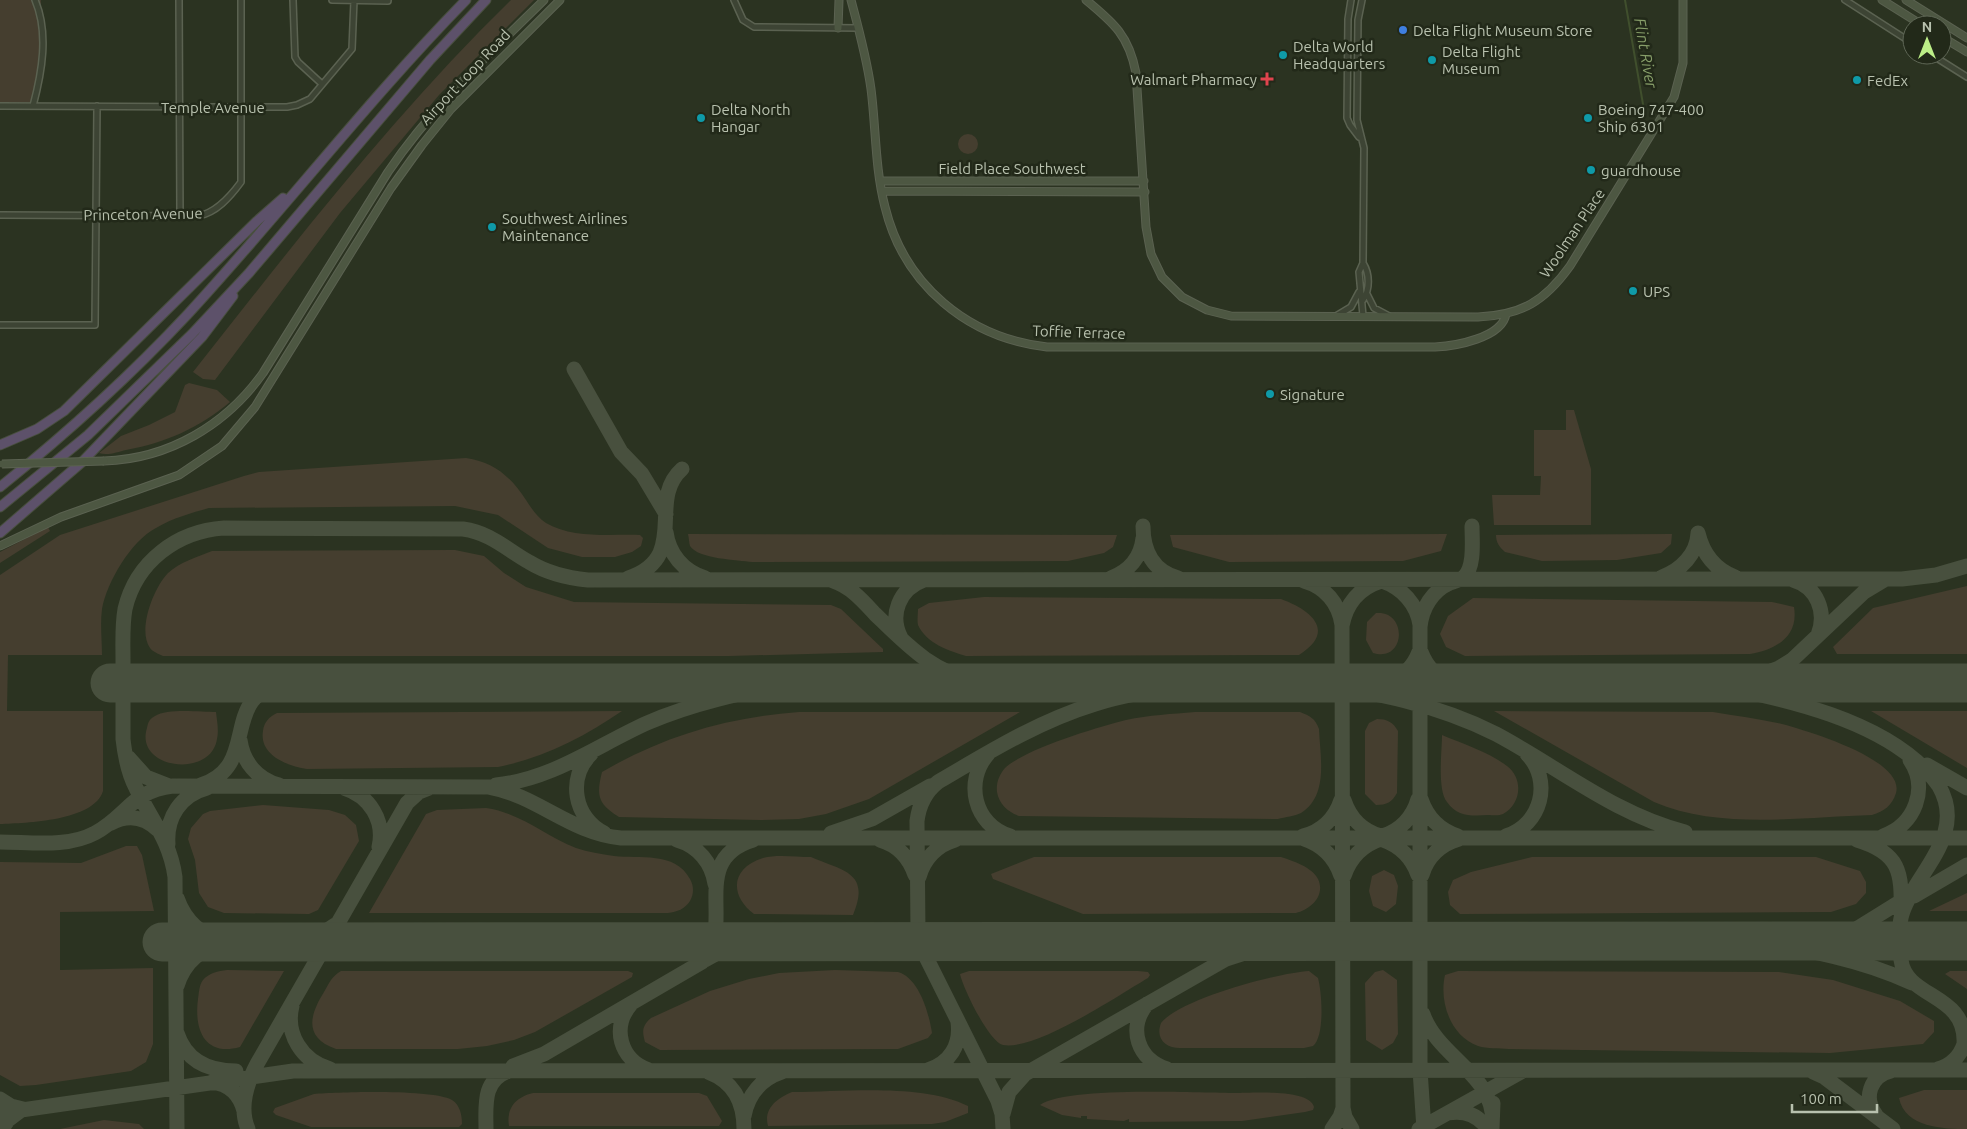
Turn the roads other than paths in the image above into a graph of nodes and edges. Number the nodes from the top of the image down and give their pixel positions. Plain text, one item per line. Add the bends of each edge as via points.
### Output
1 (35, 0) edge
2 (179, 0) edge
3 (241, 0) edge
4 (293, 0) edge
5 (332, 0) edge
6 (354, 0) edge
7 (466, 0) edge
8 (486, 0) edge
9 (544, 0) edge
10 (560, 0) edge
11 (734, 0) edge
12 (839, 0) edge
13 (851, 0) edge
14 (1086, 0) edge
15 (1352, 0) edge
16 (1362, 0) edge
17 (1683, 0) edge
18 (1845, 0) edge
19 (1882, 0) edge
20 (1906, 0) edge
21 (388, 1) dead end
22 (1906, 15) edge
23 (838, 28) junction
24 (858, 28) junction
25 (1902, 37) edge
26 (1967, 38) edge
27 (1952, 43) edge
28 (1967, 52) edge
29 (1948, 65) edge
30 (1967, 77) edge
31 (322, 84) junction
32 (0, 106) edge
33 (33, 106) junction
34 (97, 106) junction
35 (180, 107) junction
36 (242, 107) junction
37 (1360, 138) junction
38 (880, 181) junction
39 (1144, 181) junction
40 (944, 182) junction
41 (993, 182) junction
42 (1055, 182) junction
43 (294, 191) junction
44 (882, 191) junction
45 (944, 191) junction
46 (993, 191) junction
47 (1055, 191) junction
48 (1145, 192) junction
49 (0, 215) edge
50 (96, 215) junction
51 (180, 216) junction
52 (1363, 263) junction
53 (249, 273) junction
54 (1359, 292) junction
55 (1367, 294) junction
56 (1363, 300) junction
57 (1506, 314) junction
58 (1335, 316) junction
59 (1363, 316) junction
60 (1390, 316) junction
61 (0, 325) edge
62 (0, 445) edge
63 (1, 464) edge
64 (0, 487) edge
65 (0, 507) edge
66 (0, 533) edge
67 (0, 546) edge

1 - 33 street via 41,18 43,53
2 - 35 street
3 - 36 street, Princeton Avenue
4 - 31 street via 295,57
5 - 6 street
6 - 21 street
6 - 31 street, Temple Avenue via 352,50
7 - 43 highway
8 - 53 highway via 430,60
9 - 63 street, Airport Loop Road, bridge via 438,106 388,172 263,373 239,402 190,439 147,455 104,461
10 - 67 street, Airport Loop Road via 450,109 398,178 256,407 222,446 179,475 47,522
11 - 23 street via 743,20 754,27
12 - 23 street
13 - 24 street, Toffie Terrace
14 - 39 street, Woolman Place via 1118,28 1133,55
15 - 37 street via 1348,19 1347,118
16 - 37 street via 1356,62 1356,120
17 - 57 street, Woolman Place via 1683,63 1671,103 1560,280 1532,304
18 - 25 street
19 - 22 street
20 - 26 street
23 - 24 street
24 - 38 street, Toffie Terrace via 871,90
27 - 28 street
29 - 30 street
31 - 36 street, Temple Avenue via 310,100 296,105
32 - 33 street, Temple Avenue
33 - 34 street, Temple Avenue
34 - 35 street, Temple Avenue
34 - 50 street
35 - 36 street, Temple Avenue
35 - 51 street
36 - 51 street, Princeton Avenue via 241,182 212,212
37 - 52 street via 1364,148
38 - 40 street, Field Place Southwest
38 - 44 street, Toffie Terrace
39 - 42 street, Field Place Southwest
39 - 48 street, Woolman Place
40 - 41 street, Field Place Southwest
40 - 45 street
41 - 42 street, Field Place Southwest
41 - 46 street
42 - 47 street
43 - 62 highway via 256,221 64,411 37,430
43 - 64 highway via 142,362
44 - 45 street, Field Place Southwest
44 - 57 street, Toffie Terrace via 889,222 915,271 933,293 976,326 1005,339 1031,345 1444,347 1483,336 1502,322
45 - 46 street, Field Place Southwest
46 - 47 street, Field Place Southwest
47 - 48 street, Field Place Southwest
48 - 58 street, Woolman Place via 1151,254 1162,277 1182,297 1220,315
49 - 50 street, Princeton Avenue
50 - 51 street, Princeton Avenue
50 - 61 street via 95,325
52 - 54 street via 1359,272
52 - 55 street via 1368,272
53 - 65 highway via 123,403
53 - 66 highway via 202,337 82,462
54 - 56 street
54 - 58 street via 1351,307
55 - 56 street
55 - 60 street via 1374,308
56 - 59 street
57 - 60 street, Woolman Place via 1478,317
58 - 59 street, Woolman Place
59 - 60 street, Woolman Place

